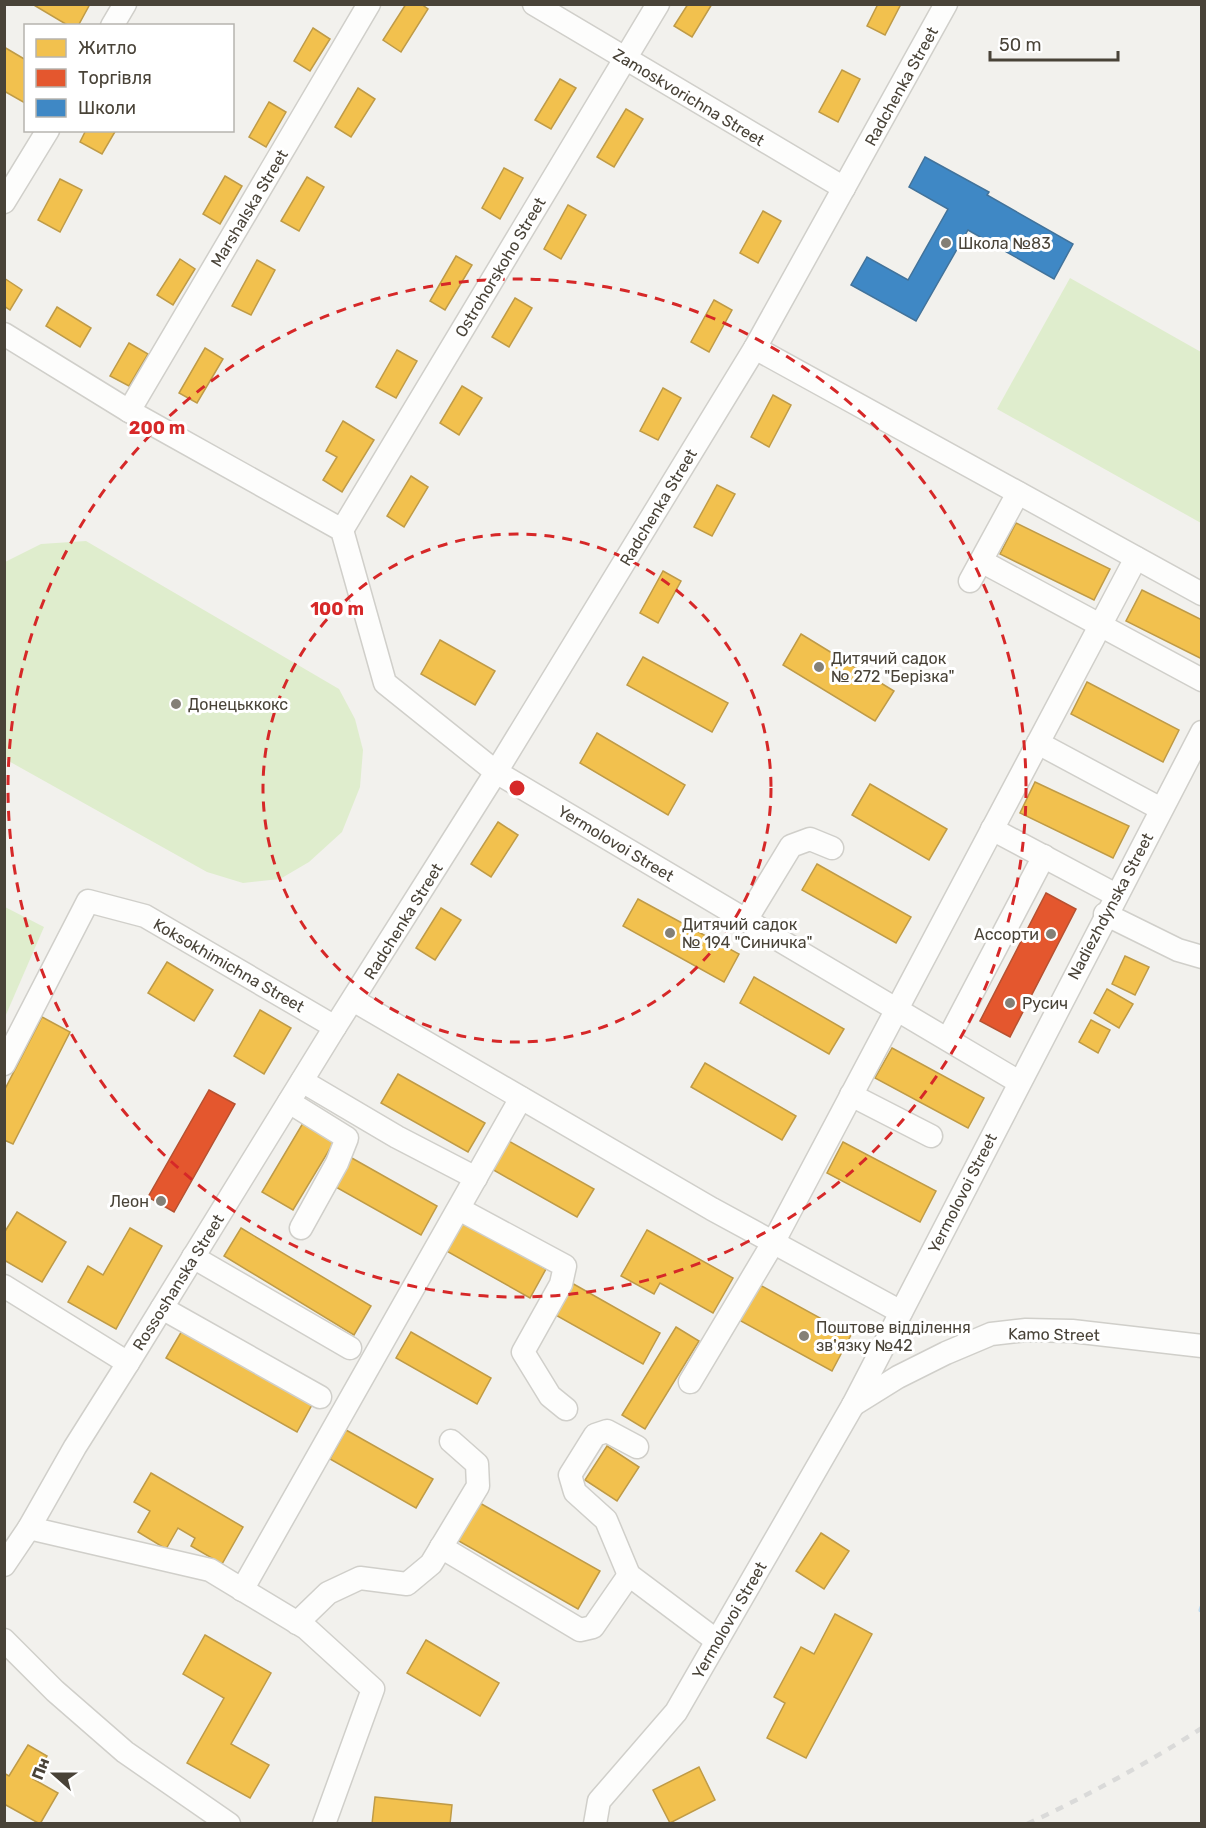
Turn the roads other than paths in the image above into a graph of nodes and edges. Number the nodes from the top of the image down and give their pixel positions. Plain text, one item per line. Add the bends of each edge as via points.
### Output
1 (125, 4) edge
2 (369, 4) edge
3 (534, 4) edge
4 (658, 4) edge
5 (946, 4) edge
6 (113, 24) edge
7 (626, 59) junction
8 (47, 132) edge
9 (844, 188) junction
10 (4, 202) edge
11 (4, 334) edge
12 (754, 348) junction
13 (129, 411) junction
14 (1018, 493) junction
15 (342, 530) junction
16 (1136, 558) junction
17 (981, 561) junction
18 (970, 581) dead end
19 (1202, 594) edge
20 (1100, 625) junction
21 (1202, 680) edge
22 (1202, 732) edge
23 (1038, 743) junction
24 (496, 772) junction
25 (1161, 809) junction
26 (993, 829) junction
27 (832, 848) dead end
28 (1044, 856) junction
29 (1111, 904) junction
30 (746, 920) junction
31 (1202, 957) edge
32 (353, 1000) junction
33 (897, 1009) junction
34 (335, 1026) junction
35 (948, 1039) junction
36 (4, 1064) edge
37 (302, 1081) junction
38 (1019, 1082) junction
39 (851, 1095) junction
40 (520, 1098) junction
41 (289, 1102) junction
42 (931, 1136) dead end
43 (476, 1178) junction
44 (459, 1209) junction
45 (301, 1228) dead end
46 (773, 1243) junction
47 (194, 1257) junction
48 (4, 1286) edge
49 (162, 1308) junction
50 (901, 1312) junction
51 (1202, 1346) edge
52 (350, 1348) dead end
53 (128, 1363) junction
54 (690, 1382) dead end
55 (320, 1397) dead end
56 (853, 1406) junction
57 (566, 1409) dead end
58 (451, 1441) dead end
59 (637, 1447) dead end
60 (28, 1528) junction
61 (441, 1548) junction
62 (4, 1565) edge
63 (629, 1575) junction
64 (242, 1590) junction
65 (297, 1623) junction
66 (4, 1640) edge
67 (717, 1641) junction
68 (230, 1824) edge
69 (324, 1824) edge
70 (596, 1824) edge

1 - 6 street
2 - 13 street, Marshalska Street
3 - 7 street, Zamoskvorichna Street
4 - 7 street, Ostrohorskoho Street
5 - 9 street, Radchenka Street
7 - 9 street, Zamoskvorichna Street
7 - 15 street, Ostrohorskoho Street
8 - 10 street
9 - 12 street, Radchenka Street
11 - 13 street
12 - 14 street
12 - 24 street, Radchenka Street
13 - 15 street
14 - 16 street
14 - 17 street
15 - 24 street, Yermolovoi Street via 385,682
16 - 19 street
16 - 20 street
17 - 18 street
17 - 20 street
20 - 21 street
20 - 23 street
22 - 25 street, Nadiezhdynska Street
23 - 25 street
23 - 26 street
24 - 30 street, Yermolovoi Street
24 - 32 street, Radchenka Street
25 - 29 street, Nadiezhdynska Street
26 - 28 street
26 - 33 street
27 - 30 street via 810,839 791,846
28 - 29 street
28 - 35 street
29 - 31 street via 1178,950
29 - 38 street, Nadiezhdynska Street
30 - 33 street, Yermolovoi Street
32 - 34 street, Rossoshanska Street
32 - 40 street
33 - 35 street, Yermolovoi Street
33 - 39 street
34 - 36 street, Koksokhimichna Street via 146,916 88,901
34 - 37 street, Rossoshanska Street
35 - 38 street, Yermolovoi Street
37 - 41 street, Rossoshanska Street
37 - 43 street
38 - 50 street, Yermolovoi Street
39 - 42 street
39 - 46 street
40 - 43 street
40 - 46 street
41 - 45 street via 347,1138
41 - 47 street, Rossoshanska Street
43 - 44 street
44 - 57 street via 565,1266 561,1284 523,1352 550,1396
44 - 64 street
46 - 50 street
46 - 54 street
47 - 49 street, Rossoshanska Street
47 - 52 street
48 - 53 street
49 - 53 street, Rossoshanska Street
49 - 55 street
50 - 56 street, Yermolovoi Street
51 - 56 street, Kamo Street via 1072,1330 991,1334 898,1377
53 - 60 street, Rossoshanska Street
56 - 67 street, Yermolovoi Street
58 - 61 street via 477,1464 478,1486
59 - 63 street via 607,1431 595,1435 570,1475 575,1492 606,1520
60 - 62 street, Rossoshanska Street
60 - 64 street via 210,1570
61 - 63 street via 580,1630 593,1626
61 - 65 street via 431,1564 407,1584 360,1578 328,1593
63 - 67 street
64 - 65 street
65 - 69 street via 373,1689
66 - 68 street via 125,1752
67 - 70 street, Yermolovoi Street via 676,1712 599,1801

